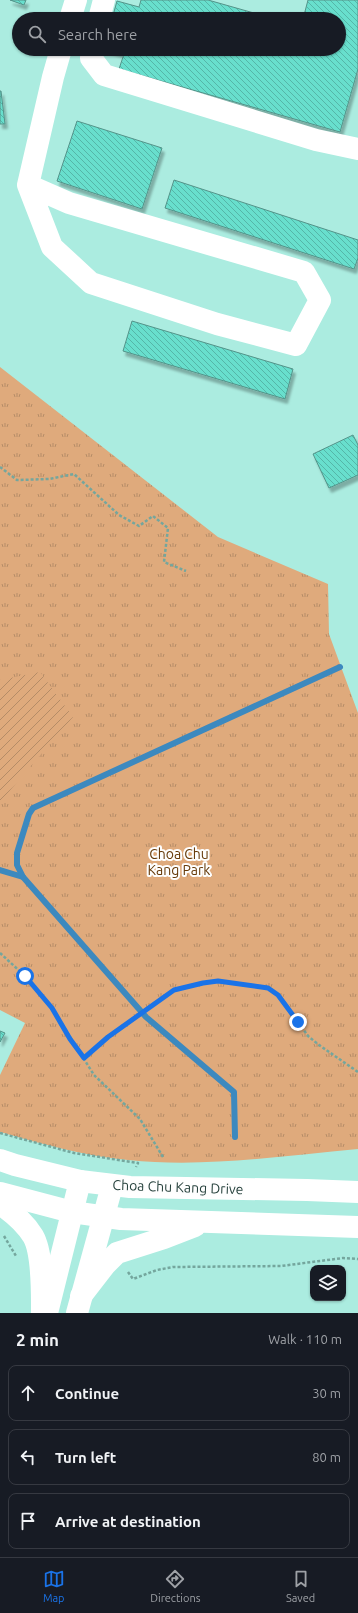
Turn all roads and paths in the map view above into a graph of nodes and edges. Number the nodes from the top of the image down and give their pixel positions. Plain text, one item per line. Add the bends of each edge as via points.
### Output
1 (76, 0) edge
2 (104, 0) edge
3 (72, 12) edge
4 (101, 12) edge
5 (59, 56) edge
6 (91, 56) edge
7 (358, 149) edge
8 (28, 185) junction
9 (0, 467) edge
10 (186, 571) dead end
11 (0, 953) edge
12 (84, 1058) junction
13 (358, 1072) edge
14 (0, 1133) edge
15 (162, 1157) dead end
16 (0, 1160) edge
17 (138, 1163) dead end
18 (80, 1180) junction
19 (112, 1186) junction
20 (358, 1192) edge
21 (0, 1193) edge
22 (0, 1204) edge
23 (72, 1212) junction
24 (104, 1216) junction
25 (204, 1222) junction
26 (358, 1227) edge
27 (1, 1231) dead end
28 (358, 1259) edge
29 (19, 1262) dead end
30 (133, 1278) dead end
31 (79, 1305) edge
32 (42, 1313) edge
33 (47, 1313) edge

1 - 3 main road
2 - 4 main road
5 - 8 main road
6 - 7 main road via 104,75 316,140
8 - 8 main road via 69,203 304,272 320,300 296,345 217,324 91,283 52,247
9 - 10 path via 17,480 49,479 74,474 119,515 138,526 153,516 168,528 164,562
11 - 12 path via 25,976 52,1008
12 - 13 path via 108,1037 174,990 218,981 268,988 278,995 308,1036
12 - 15 path via 94,1075 140,1119
14 - 17 path via 74,1153
16 - 18 main road, Choa Chu Kang Drive
18 - 19 main road, Choa Chu Kang Drive
18 - 23 main road
19 - 20 main road, Choa Chu Kang Drive
19 - 24 main road
21 - 23 main road
22 - 32 main road via 14,1214 33,1237 42,1275
23 - 24 main road
23 - 33 main road
24 - 25 main road
24 - 31 main road
25 - 26 main road
25 - 31 main road via 116,1253 105,1265
27 - 29 path
28 - 30 path via 343,1258 282,1266 173,1267

